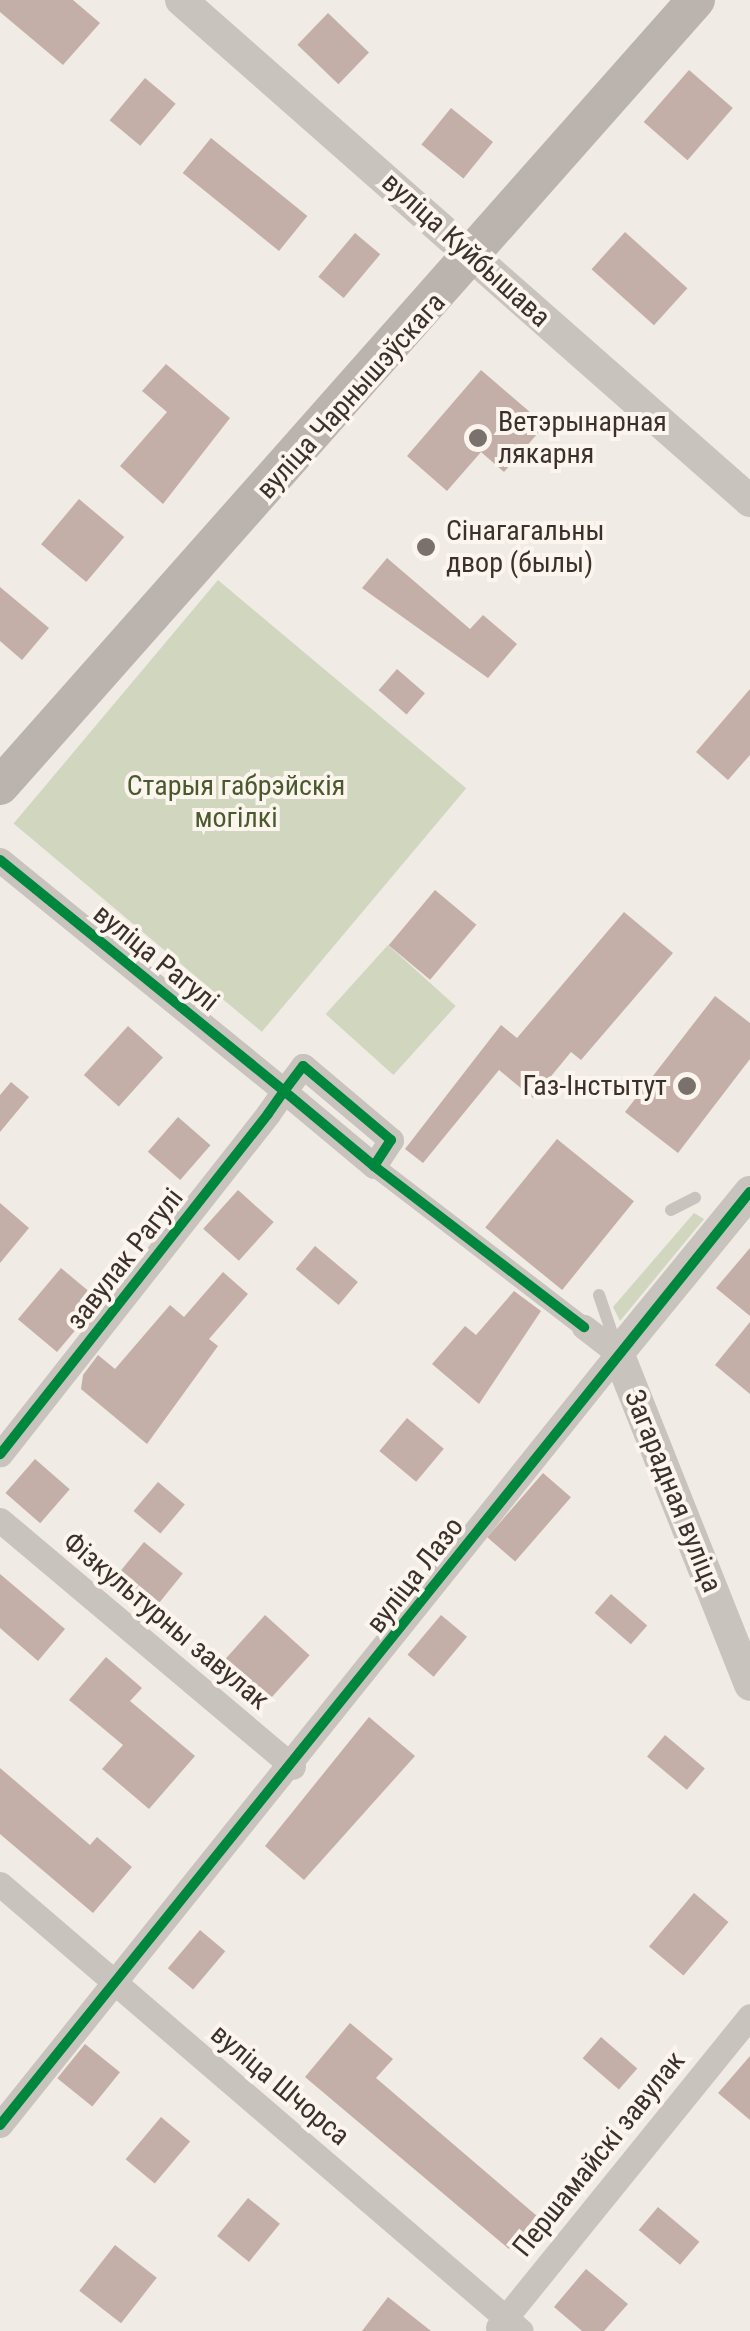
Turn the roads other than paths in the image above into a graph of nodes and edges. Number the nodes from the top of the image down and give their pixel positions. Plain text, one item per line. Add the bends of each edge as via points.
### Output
1 (181, 0) edge
2 (696, 0) edge
3 (476, 258) junction
4 (750, 501) edge
5 (0, 786) edge
6 (0, 860) edge
7 (284, 1091) junction
8 (374, 1166) joint
9 (750, 1192) edge
10 (695, 1198) dead end
11 (672, 1210) dead end
12 (600, 1295) dead end
13 (584, 1327) joint
14 (618, 1353) junction
15 (0, 1454) edge
16 (0, 1520) edge
17 (750, 1684) edge
18 (294, 1767) junction
19 (0, 1884) edge
20 (115, 1984) junction
21 (750, 2016) edge
22 (0, 2124) edge
23 (507, 2326) edge

1 - 3 street, вуліца Куйбышава
2 - 3 main road, вуліца Чарнышэўскага
3 - 4 street, вуліца Куйбышава
3 - 5 main road, вуліца Чарнышэўскага
6 - 7 street, вуліца Рагулі
7 - 8 street, вуліца Рагулі
7 - 15 street, завулак Рагулі
8 - 13 street, вуліца Рагулі
9 - 14 street, вуліца Лазо
10 - 11 lane
12 - 14 lane
13 - 14 street, вуліца Рагулі
14 - 17 street, Загарадная вуліца
14 - 18 street, вуліца Лазо
16 - 18 street, Фізкультурны завулак
18 - 20 street, вуліца Лазо
19 - 20 street, вуліца Шчорса
20 - 22 street, вуліца Лазо
20 - 23 street, вуліца Шчорса
21 - 23 street, Першамайскі завулак

